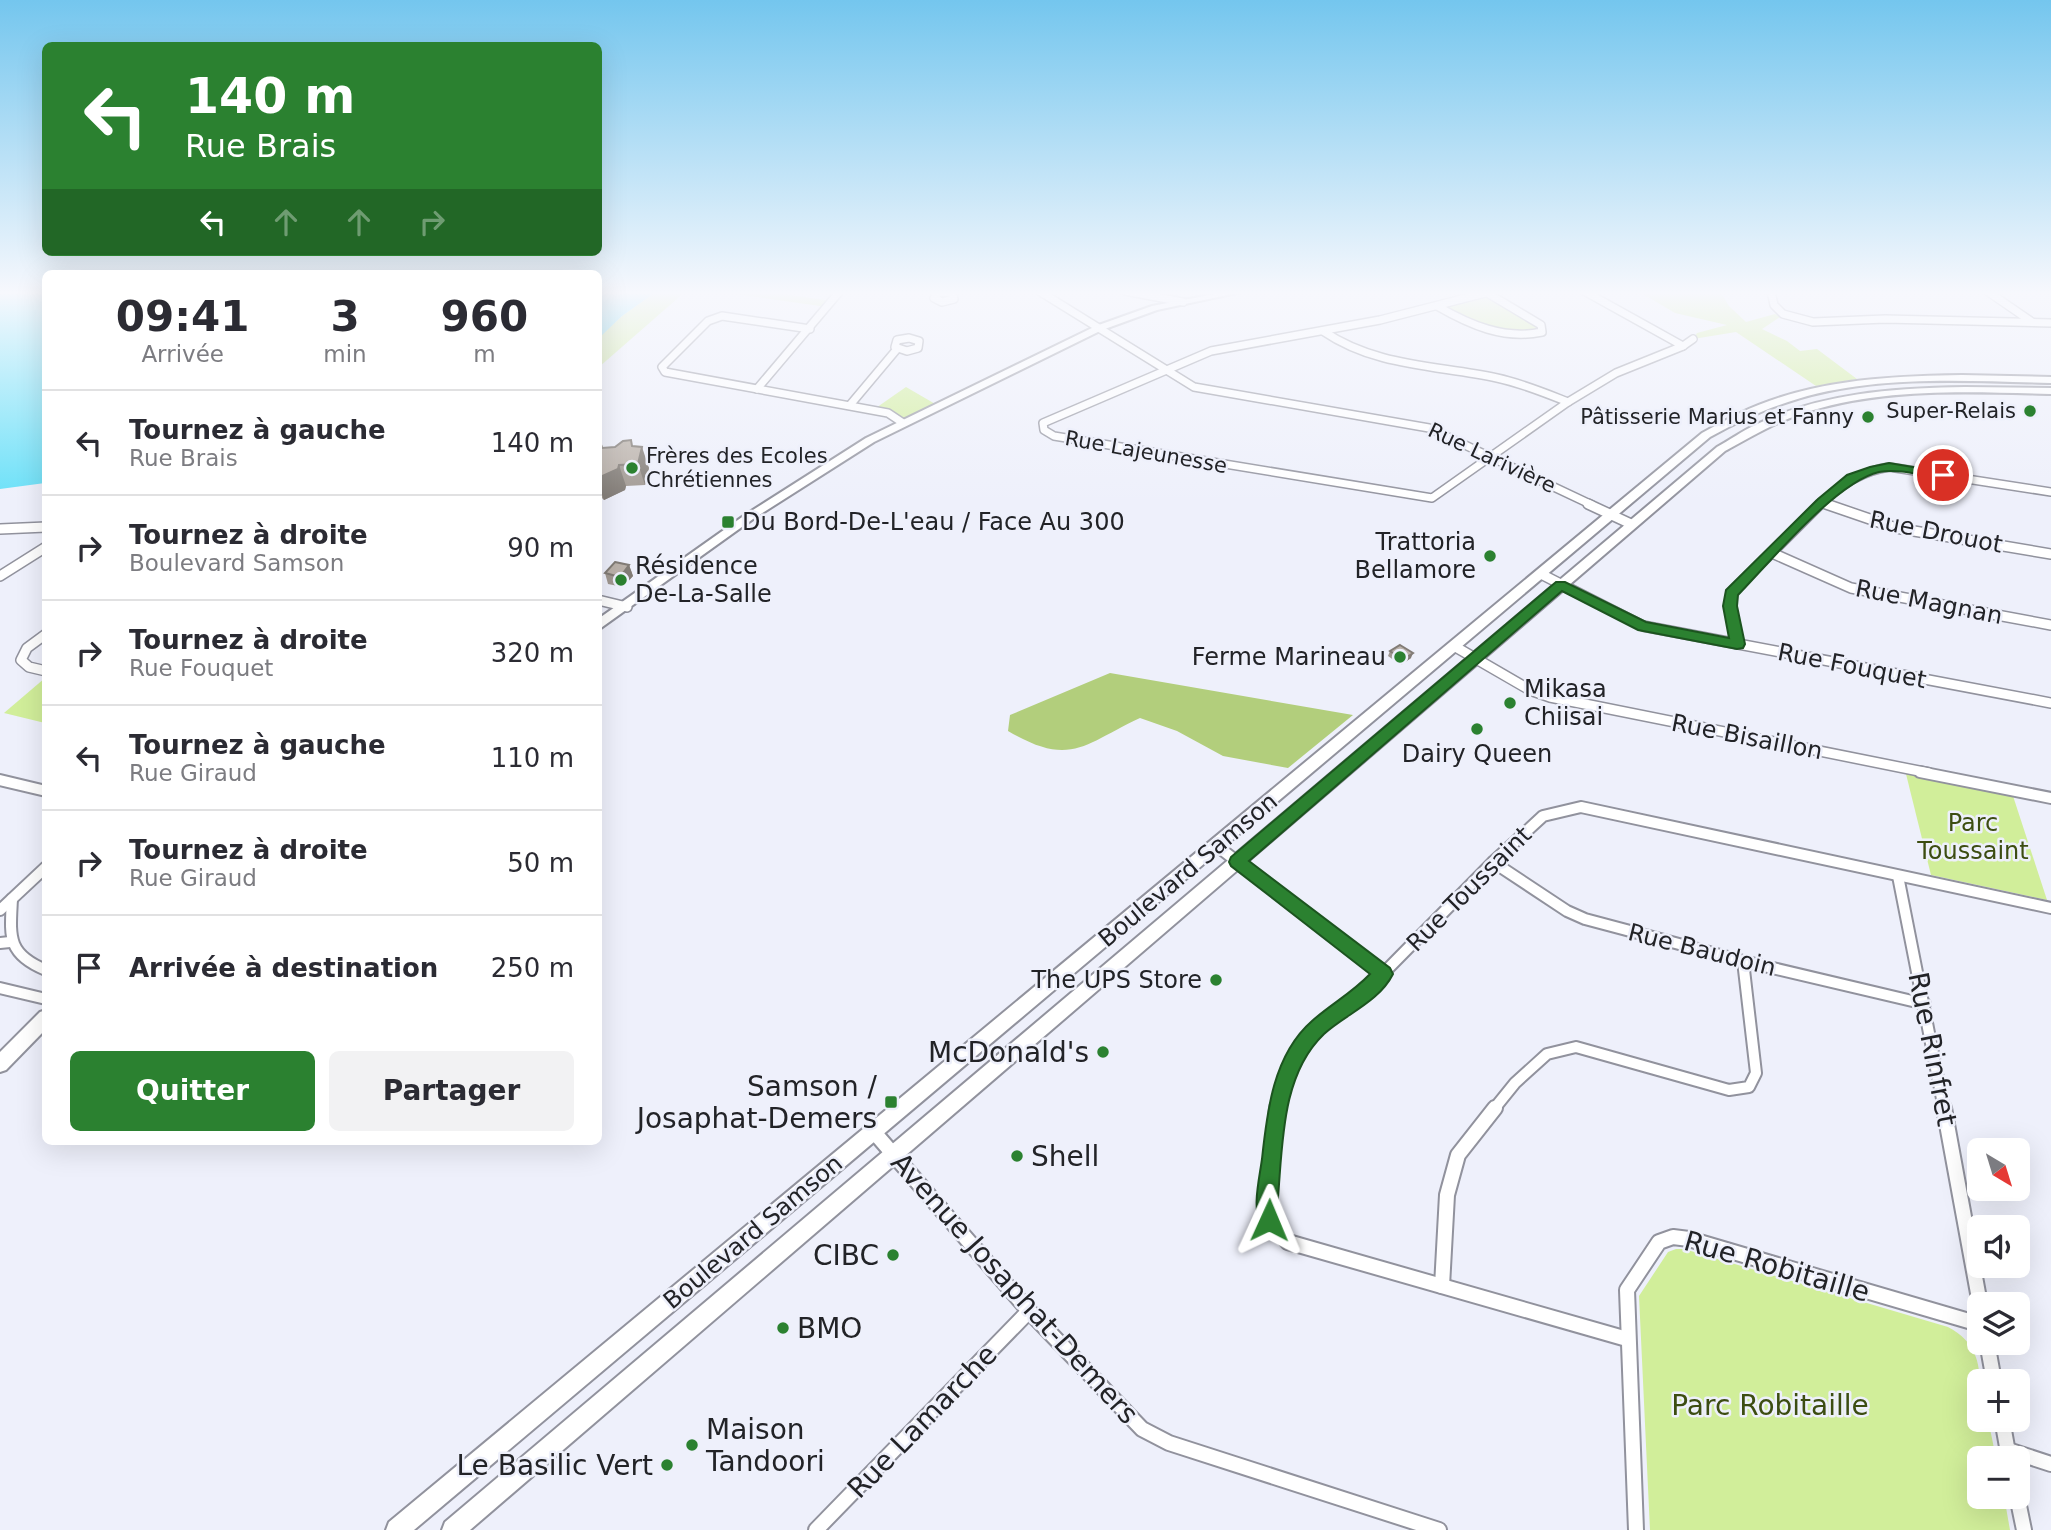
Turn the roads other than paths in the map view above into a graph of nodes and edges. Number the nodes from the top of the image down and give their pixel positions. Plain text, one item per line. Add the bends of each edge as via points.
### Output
1 (667, 362) edge
2 (781, 362) edge
3 (886, 362) edge
4 (1027, 362) edge
5 (1155, 362) edge
6 (1182, 362) edge
7 (1408, 362) edge
8 (1642, 362) edge
9 (1165, 369) junction
10 (2051, 380) edge
11 (758, 389) junction
12 (2051, 391) edge
13 (1568, 402) junction
14 (850, 405) junction
15 (903, 423) junction
16 (1493, 457) junction
17 (2051, 492) edge
18 (1822, 502) junction
19 (1612, 514) junction
20 (1632, 524) junction
21 (42, 527) edge
22 (0, 529) edge
23 (42, 550) edge
24 (1772, 553) junction
25 (2051, 554) edge
26 (1541, 574) junction
27 (0, 576) edge
28 (1560, 585) junction
29 (602, 601) edge
30 (627, 607) junction
31 (602, 623) edge
32 (2051, 625) edge
33 (42, 637) edge
34 (1737, 644) junction
35 (1454, 646) junction
36 (1475, 659) junction
37 (42, 670) edge
38 (2051, 703) edge
39 (1, 781) edge
40 (42, 790) edge
41 (2051, 798) edge
42 (1217, 846) junction
43 (1237, 862) junction
44 (1493, 862) junction
45 (42, 871) edge
46 (1898, 876) junction
47 (12, 899) junction
48 (2051, 908) edge
49 (0, 911) edge
50 (5, 943) edge
51 (1743, 961) junction
52 (42, 968) edge
53 (1383, 974) junction
54 (0, 988) edge
55 (42, 998) edge
56 (1925, 1004) junction
57 (42, 1021) edge
58 (0, 1064) edge
59 (874, 1132) junction
60 (894, 1154) junction
61 (1442, 1286) junction
62 (1978, 1292) edge
63 (1029, 1311) junction
64 (1967, 1320) edge
65 (1627, 1339) junction
66 (2030, 1459) edge
67 (2051, 1464) edge
68 (2020, 1509) edge
69 (1406, 1524) edge
70 (397, 1530) edge
71 (453, 1530) edge
72 (816, 1530) edge
73 (1439, 1530) edge
74 (1636, 1530) edge
75 (2024, 1530) edge

1 - 11 street via 662,367 665,372
2 - 11 street
3 - 14 street
4 - 15 street
5 - 9 street, Rue Larivière
6 - 9 street, Rue Lajeunesse
7 - 13 street via 1496,378
8 - 13 street, Rue Lajeunesse
9 - 16 street, Rue Larivière via 1194,387 1221,393 1418,425
9 - 16 street, Rue Lajeunesse via 1043,423 1044,430 1068,439 1423,497 1440,495
10 - 19 street, Boulevard Samson via 1891,380 1778,401 1706,435
11 - 14 street
12 - 20 street, Boulevard Samson via 1891,392 1793,412 1754,428 1721,449
13 - 16 street, Rue Lajeunesse
14 - 15 street via 888,413
15 - 30 street via 749,517
16 - 19 street, Rue Larivière
17 - 18 street via 1889,467 1852,478
18 - 24 street
18 - 25 street, Rue Drouot via 1896,528
19 - 20 street, Rue Larivière
19 - 26 street, Boulevard Samson
20 - 28 street, Boulevard Samson
21 - 22 street
23 - 27 street
24 - 32 street, Rue Magnan via 1851,588
24 - 34 street via 1731,593
26 - 28 street, Rue Fouquet
26 - 35 street, Boulevard Samson
28 - 34 street, Rue Fouquet via 1643,626
28 - 36 street, Boulevard Samson
29 - 30 street
30 - 31 street
33 - 37 street via 29,645 21,660
34 - 38 street, Rue Fouquet
35 - 36 street, Rue Bisaillon
35 - 42 street, Boulevard Samson
36 - 41 street, Rue Bisaillon via 1550,697
36 - 43 street, Boulevard Samson
39 - 40 street
42 - 43 street
42 - 59 street, Boulevard Samson
43 - 53 street
43 - 60 street, Boulevard Samson
44 - 46 street, Rue Toussaint via 1543,816 1581,807
44 - 51 street, Rue Baudoin via 1585,919
44 - 53 street, Rue Toussaint
45 - 47 street
46 - 48 street, Rue Toussaint
46 - 56 street, Rue Rinfret
47 - 49 street
47 - 50 street
50 - 52 street via 19,957
51 - 56 street, Rue Baudoin
51 - 61 street via 1756,1073 1749,1087 1728,1090 1576,1048 1547,1054 1515,1083 1458,1155 1447,1195
53 - 61 street, Rue Toussaint via 1317,1028 1296,1057 1278,1101 1269,1220 1288,1242
54 - 55 street
56 - 62 street, Rue Rinfret
57 - 58 street
59 - 60 street, Avenue Josaphat-Demers
59 - 70 street, Boulevard Samson
60 - 63 street, Avenue Josaphat-Demers
60 - 71 street, Boulevard Samson
61 - 65 street, Rue Toussaint
63 - 69 street, Avenue Josaphat-Demers via 1142,1429 1169,1443
63 - 72 street, Rue Lamarche
64 - 65 street, Rue Robitaille via 1673,1237 1659,1242 1627,1290
65 - 74 street, Rue Robitaille
66 - 67 street
68 - 75 street
69 - 73 street, Avenue Josaphat-Demers

